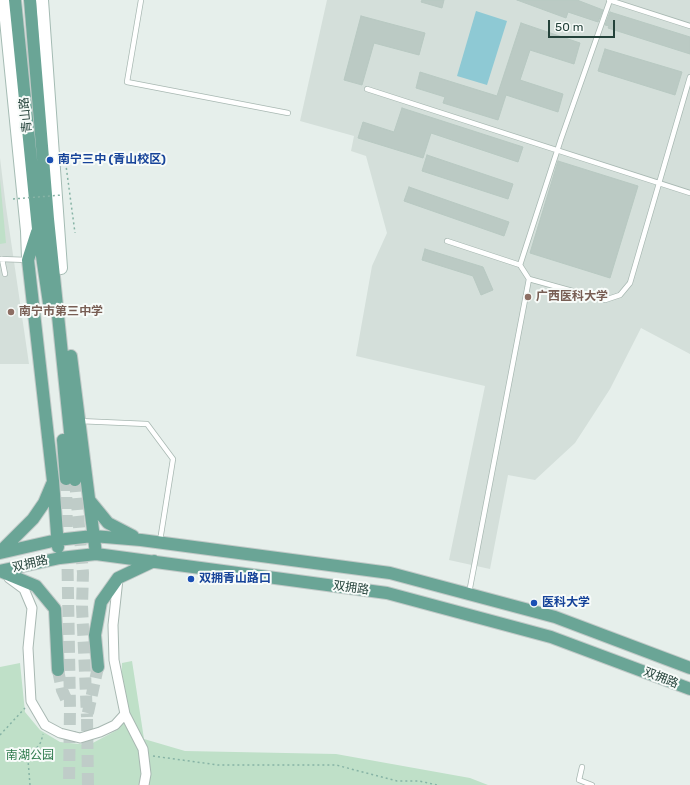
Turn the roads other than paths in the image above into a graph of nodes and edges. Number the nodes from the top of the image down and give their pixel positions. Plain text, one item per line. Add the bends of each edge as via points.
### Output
1 (4, 0) edge
2 (15, 0) edge
3 (30, 0) edge
4 (42, 0) edge
5 (141, 0) edge
6 (609, 0) edge
7 (690, 26) edge
8 (690, 77) edge
9 (367, 89) dead end
10 (288, 113) dead end
11 (557, 150) junction
12 (659, 183) junction
13 (690, 193) edge
14 (48, 219) junction
15 (38, 230) junction
16 (446, 241) dead end
17 (1, 259) edge
18 (28, 260) junction
19 (520, 266) junction
20 (61, 268) junction
21 (5, 274) dead end
22 (529, 280) junction
23 (78, 421) junction
24 (53, 481) junction
25 (90, 501) junction
26 (93, 536) junction
27 (57, 540) junction
28 (141, 540) junction
29 (160, 543) junction
30 (0, 553) edge
31 (96, 554) junction
32 (60, 558) junction
33 (154, 561) junction
34 (0, 571) edge
35 (118, 578) junction
36 (468, 594) junction
37 (98, 667) tunnel mouth
38 (690, 668) edge
39 (58, 670) tunnel mouth
40 (690, 689) edge
41 (125, 714) junction
42 (582, 767) dead end
43 (144, 785) edge
44 (592, 785) edge

1 - 18 street
2 - 15 main road, 青山路
3 - 14 main road, 青山路
4 - 20 street
5 - 10 lane via 127,82
6 - 7 lane
6 - 11 lane
8 - 12 lane
9 - 11 lane
11 - 12 lane
11 - 19 lane
12 - 13 lane
12 - 22 lane via 630,283 620,295 605,300
14 - 15 main road, 青山路 via 70,479
14 - 20 main road
15 - 18 main road
16 - 19 lane
17 - 18 lane
17 - 21 lane
18 - 24 main road
19 - 22 lane
20 - 23 main road
22 - 36 lane
23 - 25 main road
23 - 29 lane via 147,424 173,460
24 - 27 main road
24 - 30 main road via 44,503 33,519
25 - 26 main road
25 - 28 main road via 108,523
26 - 27 main road, 双拥路
26 - 28 main road, 双拥路
26 - 31 main road
27 - 30 main road, 双拥路
27 - 32 main road
28 - 29 main road, 双拥路
29 - 36 main road, 双拥路 via 390,573
31 - 32 main road, 双拥路
31 - 33 main road, 双拥路
32 - 34 main road, 双拥路
33 - 35 main road
33 - 40 main road, 双拥路 via 387,593 551,637
34 - 39 main road via 36,586 55,609
34 - 41 street via 24,590 32,608 28,648 31,701 45,725 80,738 100,732 115,724
35 - 37 main road via 100,602 96,635
35 - 41 street via 112,625 114,660
36 - 38 main road, 双拥路 via 555,617
41 - 43 street via 143,749 146,774
42 - 44 lane via 579,780

